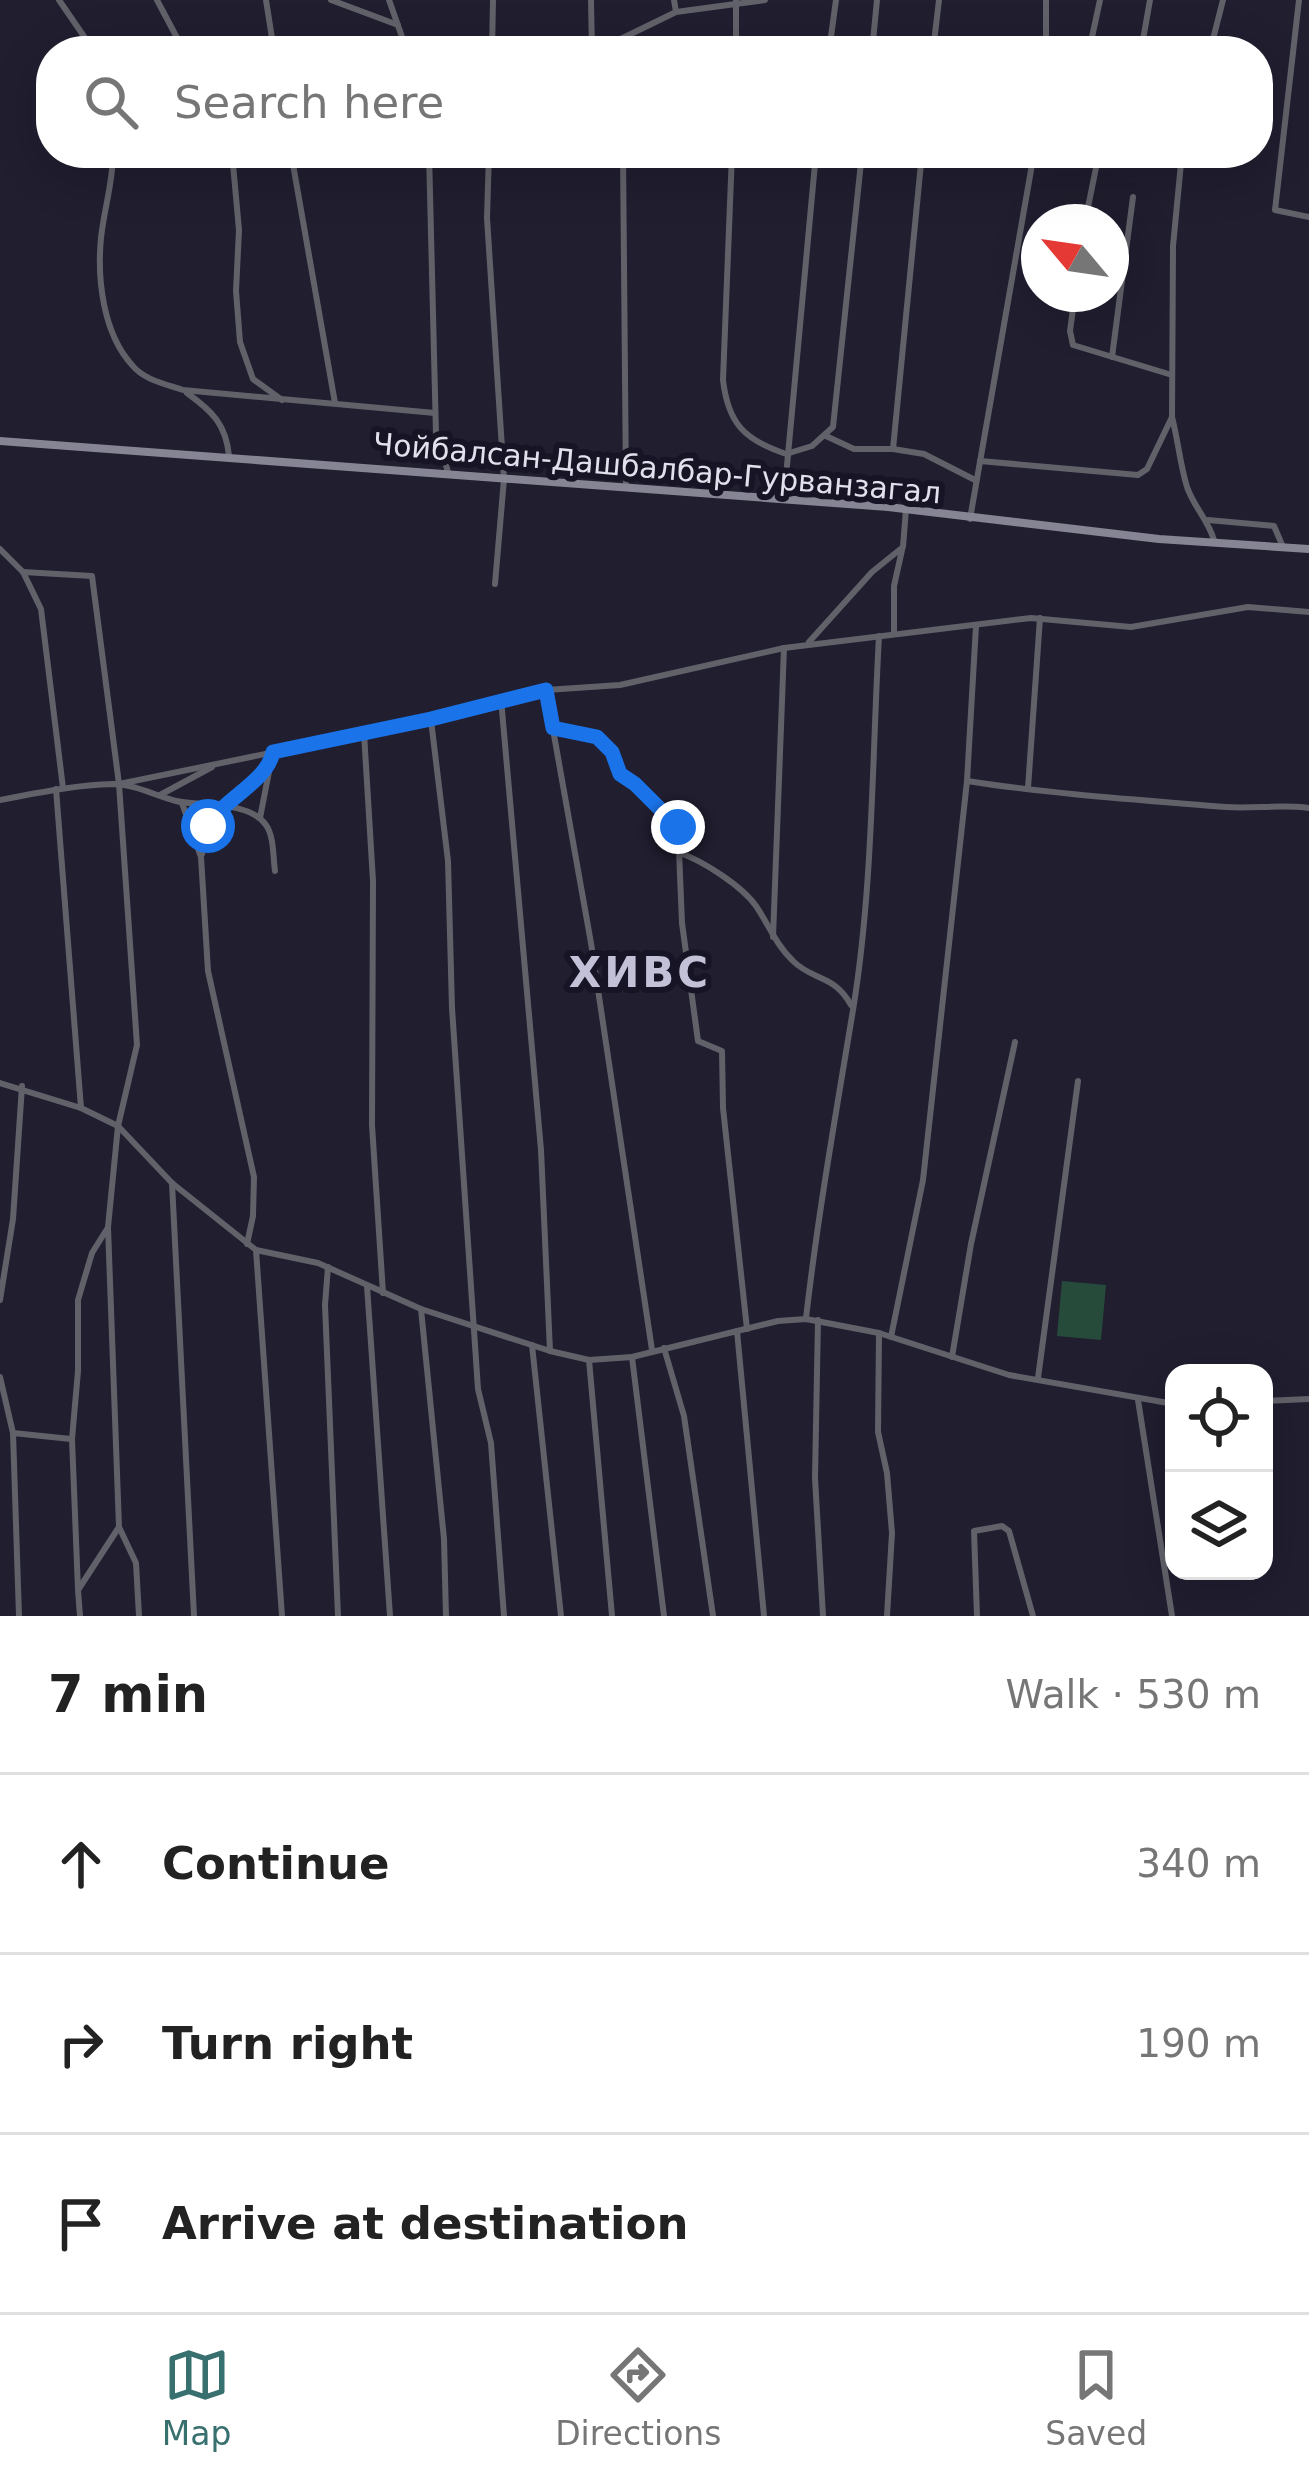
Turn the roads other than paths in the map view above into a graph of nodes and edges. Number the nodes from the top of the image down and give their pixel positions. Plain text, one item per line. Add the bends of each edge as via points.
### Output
1 (59, 0) edge
2 (157, 0) edge
3 (266, 0) edge
4 (331, 0) edge
5 (389, 0) edge
6 (493, 0) edge
7 (591, 0) edge
8 (674, 0) edge
9 (765, 0) edge
10 (836, 0) edge
11 (877, 0) edge
12 (939, 0) edge
13 (1046, 0) edge
14 (1100, 0) edge
15 (1150, 0) edge
16 (1223, 0) edge
17 (1299, 0) edge
18 (737, 3) edge
19 (676, 12) junction
20 (398, 26) junction
21 (84, 36) edge
22 (176, 36) edge
23 (272, 36) edge
24 (402, 36) edge
25 (492, 36) edge
26 (593, 36) edge
27 (626, 36) edge
28 (736, 36) edge
29 (831, 36) edge
30 (873, 36) edge
31 (935, 36) edge
32 (1046, 36) edge
33 (1092, 36) edge
34 (1144, 36) edge
35 (1214, 36) edge
36 (112, 168) edge
37 (233, 168) edge
38 (294, 168) edge
39 (429, 168) edge
40 (489, 168) edge
41 (623, 168) edge
42 (731, 168) edge
43 (815, 168) edge
44 (861, 168) edge
45 (921, 168) edge
46 (1031, 168) edge
47 (1096, 168) edge
48 (1181, 168) edge
49 (1133, 197) dead end
50 (1088, 204) edge
51 (1309, 217) edge
52 (1073, 312) edge
53 (1112, 357) junction
54 (1172, 375) junction
55 (183, 390) junction
56 (285, 402) junction
57 (335, 404) junction
58 (435, 413) junction
59 (1172, 417) junction
60 (826, 436) junction
61 (0, 441) edge
62 (893, 449) junction
63 (786, 454) junction
64 (229, 456) junction
65 (980, 461) junction
66 (448, 475) junction
67 (504, 479) junction
68 (975, 480) junction
69 (626, 488) junction
70 (784, 498) junction
71 (906, 509) junction
72 (970, 519) junction
73 (1208, 520) junction
74 (1214, 540) junction
75 (903, 547) junction
76 (1283, 547) junction
77 (0, 549) edge
78 (1309, 549) edge
79 (23, 572) junction
80 (495, 584) dead end
81 (1309, 612) edge
82 (1040, 618) junction
83 (976, 626) junction
84 (894, 634) junction
85 (879, 636) junction
86 (806, 645) junction
87 (784, 648) junction
88 (546, 690) junction
89 (501, 699) junction
90 (431, 719) junction
91 (553, 728) junction
92 (364, 733) junction
93 (273, 752) junction
94 (220, 763) junction
95 (270, 764) junction
96 (967, 781) junction
97 (119, 784) junction
98 (59, 788) junction
99 (1028, 788) junction
100 (159, 796) junction
101 (0, 800) edge
102 (182, 803) junction
103 (222, 806) junction
104 (1309, 808) edge
105 (260, 818) junction
106 (680, 853) junction
107 (201, 857) junction
108 (274, 871) dead end
109 (772, 937) junction
110 (853, 1009) junction
111 (1015, 1042) dead end
112 (1078, 1081) dead end
113 (0, 1083) edge
114 (22, 1086) junction
115 (81, 1108) junction
116 (118, 1126) junction
117 (172, 1183) junction
118 (108, 1227) junction
119 (247, 1244) junction
120 (256, 1250) junction
121 (328, 1267) junction
122 (367, 1286) junction
123 (383, 1293) junction
124 (0, 1300) edge
125 (421, 1309) junction
126 (806, 1318) junction
127 (818, 1320) junction
128 (474, 1327) junction
129 (747, 1329) junction
130 (737, 1331) junction
131 (879, 1333) junction
132 (891, 1337) junction
133 (531, 1344) junction
134 (664, 1348) junction
135 (550, 1351) junction
136 (652, 1351) junction
137 (632, 1357) junction
138 (952, 1358) junction
139 (589, 1360) junction
140 (0, 1377) edge
141 (1037, 1378) junction
142 (1138, 1400) junction
143 (1309, 1400) edge
144 (1273, 1401) edge
145 (1165, 1403) edge
146 (13, 1432) junction
147 (72, 1439) junction
148 (118, 1527) junction
149 (78, 1590) junction
150 (20, 1616) edge
151 (80, 1616) edge
152 (139, 1616) edge
153 (194, 1616) edge
154 (282, 1616) edge
155 (338, 1616) edge
156 (390, 1616) edge
157 (446, 1616) edge
158 (504, 1616) edge
159 (561, 1616) edge
160 (611, 1616) edge
161 (664, 1616) edge
162 (712, 1616) edge
163 (764, 1616) edge
164 (823, 1616) edge
165 (887, 1616) edge
166 (977, 1616) edge
167 (1034, 1616) edge
168 (1172, 1616) edge

1 - 21 street
2 - 22 street
3 - 23 street
4 - 20 street
5 - 20 street
6 - 25 street
7 - 26 street
8 - 19 street
9 - 18 street
10 - 29 street
11 - 30 street
12 - 31 street
13 - 32 street
14 - 33 street
15 - 34 street
16 - 35 street
17 - 51 street via 1275,211
18 - 19 street
18 - 28 street
19 - 27 street
20 - 24 street
36 - 55 street via 100,269 108,327 132,366
37 - 56 street via 240,342 253,379
38 - 57 street
39 - 58 street
40 - 67 street
41 - 69 street
42 - 63 street via 726,410 755,440
43 - 63 street
44 - 60 street via 837,412
45 - 62 street
46 - 65 street
47 - 50 street
48 - 54 street
49 - 53 street
52 - 53 street via 1073,345
53 - 54 street
54 - 59 street
55 - 56 street
55 - 64 street via 214,412
56 - 57 street
57 - 58 street
58 - 66 street
59 - 65 street via 1138,475
59 - 73 street via 1185,481
60 - 62 street via 854,449
60 - 63 street
61 - 64 street, Чойбалсан-Дашбалбар-Гурванзагал
62 - 68 street via 924,454
63 - 70 street
64 - 66 street, Чойбалсан-Дашбалбар-Гурванзагал
65 - 68 street
66 - 67 street, Чойбалсан-Дашбалбар-Гурванзагал
67 - 69 street, Чойбалсан-Дашбалбар-Гурванзагал
67 - 80 street
68 - 72 street
69 - 70 street, Чойбалсан-Дашбалбар-Гурванзагал
70 - 71 street, Чойбалсан-Дашбалбар-Гурванзагал
71 - 72 street, Чойбалсан-Дашбалбар-Гурванзагал
71 - 75 street
72 - 74 street, Чойбалсан-Дашбалбар-Гурванзагал
73 - 74 street
73 - 76 street via 1274,526
74 - 76 street, Чойбалсан-Дашбалбар-Гурванзагал
75 - 84 street
75 - 86 street
76 - 78 street, Чойбалсан-Дашбалбар-Гурванзагал
77 - 79 street
79 - 97 street via 92,576
79 - 98 street via 41,609
81 - 82 street via 1248,607 1131,627
82 - 83 street
82 - 99 street
83 - 84 street
83 - 96 street
84 - 85 street
85 - 86 street
85 - 110 street
86 - 87 street
87 - 88 street via 620,685
87 - 109 street
88 - 89 street
88 - 91 street
89 - 90 street
89 - 135 street via 541,1150
90 - 92 street
90 - 128 street via 448,861
91 - 106 street via 597,737 620,774 678,827
91 - 136 street
92 - 93 street
92 - 123 street
93 - 94 street
93 - 95 street
94 - 97 street
94 - 100 street
95 - 103 street
95 - 105 street
96 - 99 street
96 - 132 street via 923,1180
97 - 98 street
97 - 100 street
97 - 116 street via 137,1045
98 - 101 street
98 - 115 street
99 - 104 street
100 - 102 street
102 - 103 street
102 - 107 street
103 - 105 street
103 - 107 street
105 - 108 street via 269,828
106 - 109 street via 754,902
106 - 129 street via 698,1040 722,1051
107 - 119 street via 208,971 254,1178
109 - 110 street via 796,965 844,991
110 - 126 street
111 - 138 street
112 - 141 street
113 - 114 street
114 - 115 street
114 - 124 street
115 - 116 street
116 - 117 street
116 - 118 street
117 - 119 street
117 - 153 street
118 - 147 street via 78,1300
118 - 148 street
119 - 120 street
120 - 121 street
120 - 154 street
121 - 122 street
121 - 155 street
122 - 123 street
122 - 156 street
123 - 125 street
125 - 128 street
125 - 157 street
126 - 127 street
126 - 129 street
127 - 131 street
127 - 164 street
128 - 133 street
128 - 158 street
129 - 130 street
130 - 134 street
130 - 163 street
131 - 132 street
131 - 165 street via 878,1432 892,1533
132 - 138 street
133 - 135 street
133 - 159 street
134 - 136 street
134 - 162 street via 684,1416
135 - 139 street
136 - 137 street
137 - 139 street
137 - 161 street
138 - 141 street
139 - 160 street
140 - 146 street
141 - 142 street
142 - 145 street
142 - 168 street
143 - 144 street
146 - 147 street
146 - 150 street
147 - 149 street
148 - 149 street
148 - 152 street via 136,1564
149 - 151 street
166 - 167 street via 974,1531 1002,1526

